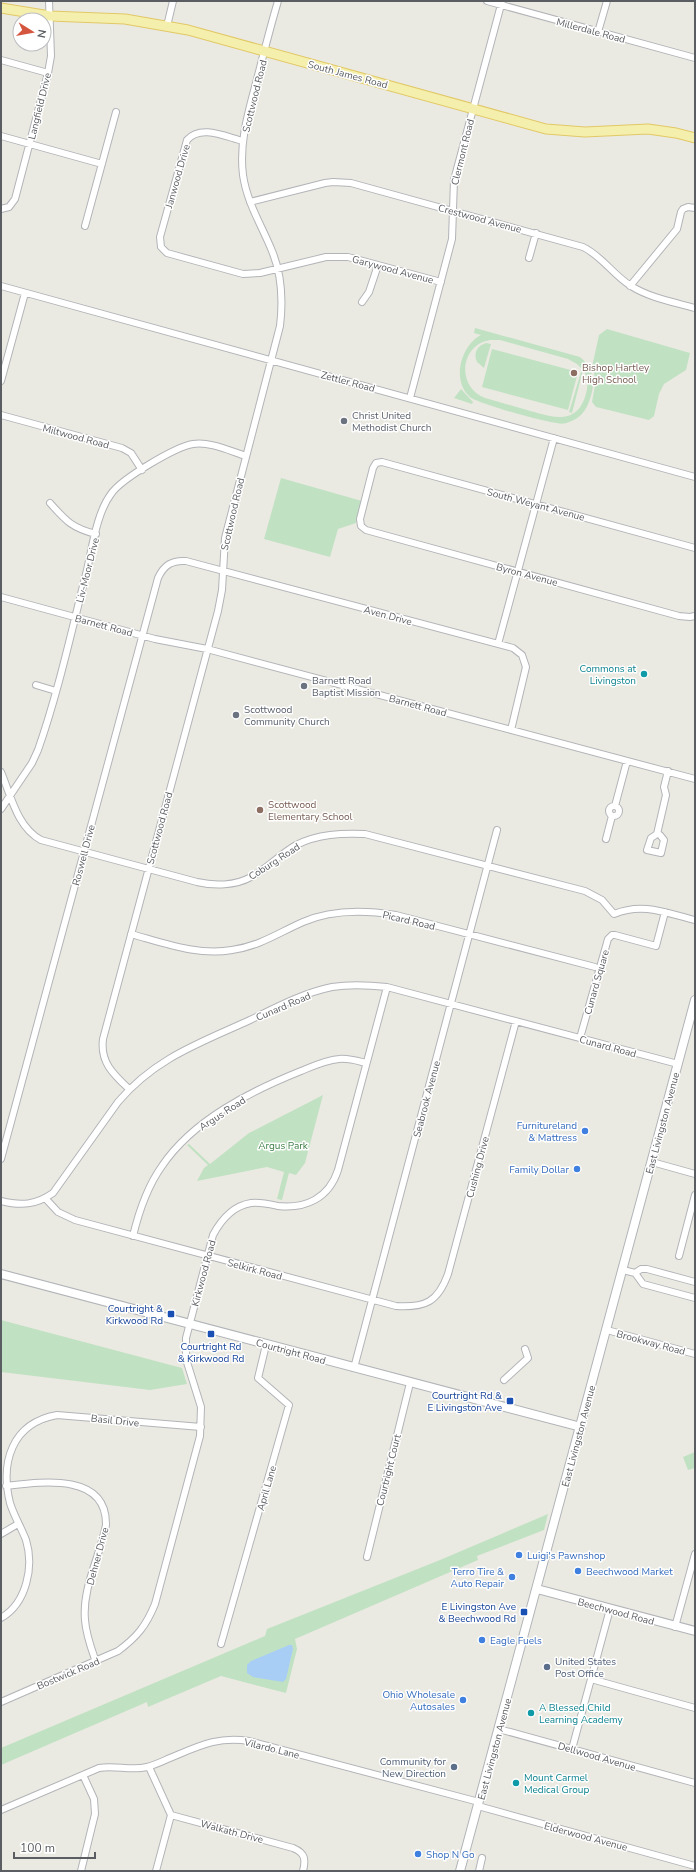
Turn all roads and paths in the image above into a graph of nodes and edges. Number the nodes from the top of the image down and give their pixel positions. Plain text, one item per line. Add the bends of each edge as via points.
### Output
1 (49, 1) edge
2 (173, 1) edge
3 (278, 1) edge
4 (487, 1) edge
5 (607, 1) edge
6 (501, 3) edge
7 (1, 8) edge
8 (26, 12) edge
9 (50, 12) edge
10 (52, 16) edge
11 (167, 26) junction
12 (598, 32) junction
13 (264, 51) junction
14 (51, 52) edge
15 (695, 58) edge
16 (1, 60) edge
17 (48, 73) junction
18 (473, 108) junction
19 (116, 112) dead end
20 (1, 136) edge
21 (695, 138) edge
22 (243, 141) junction
23 (30, 144) junction
24 (102, 164) junction
25 (250, 202) junction
26 (695, 208) edge
27 (1, 209) edge
28 (452, 210) junction
29 (85, 226) dead end
30 (536, 233) junction
31 (161, 247) joint
32 (529, 258) dead end
33 (378, 265) junction
34 (277, 269) junction
35 (441, 282) junction
36 (1, 286) edge
37 (630, 286) junction
38 (25, 293) junction
39 (362, 302) dead end
40 (695, 308) edge
41 (271, 360) junction
42 (1, 381) edge
43 (410, 398) junction
44 (1, 415) edge
45 (554, 438) junction
46 (246, 456) junction
47 (142, 470) junction
48 (695, 477) edge
49 (50, 503) dead end
50 (536, 504) junction
51 (361, 526) joint
52 (96, 534) junction
53 (695, 548) edge
54 (177, 560) joint
55 (222, 570) junction
56 (517, 571) junction
57 (1, 597) edge
58 (695, 616) edge
59 (75, 617) junction
60 (142, 636) junction
61 (498, 644) junction
62 (207, 650) junction
63 (36, 685) dead end
64 (56, 690) junction
65 (511, 730) junction
66 (627, 761) junction
67 (1, 772) edge
68 (668, 772) junction
69 (695, 779) edge
70 (10, 794) junction
71 (1, 809) edge
72 (497, 830) dead end
73 (657, 834) dead end
74 (606, 839) dead end
75 (83, 852) junction
76 (488, 866) junction
77 (148, 870) junction
78 (664, 912) junction
79 (695, 920) edge
80 (131, 934) junction
81 (470, 935) junction
82 (595, 967) dead end
83 (386, 987) junction
84 (695, 1000) edge
85 (452, 1004) junction
86 (516, 1021) junction
87 (580, 1038) junction
88 (366, 1063) junction
89 (678, 1064) junction
90 (129, 1089) junction
91 (1, 1159) edge
92 (652, 1162) junction
93 (695, 1174) edge
94 (695, 1195) edge
95 (45, 1198) junction
96 (1, 1201) edge
97 (133, 1236) junction
98 (207, 1256) junction
99 (679, 1256) dead end
100 (623, 1270) junction
101 (635, 1273) junction
102 (1, 1274) edge
103 (695, 1282) edge
104 (695, 1298) edge
105 (372, 1300) junction
106 (425, 1304) joint
107 (189, 1324) junction
108 (607, 1330) junction
109 (266, 1345) junction
110 (525, 1349) dead end
111 (695, 1354) edge
112 (354, 1368) junction
113 (504, 1380) dead end
114 (410, 1383) junction
115 (201, 1427) junction
116 (581, 1427) junction
117 (6, 1486) junction
118 (18, 1524) junction
119 (1, 1534) edge
120 (695, 1554) edge
121 (367, 1557) dead end
122 (537, 1589) junction
123 (610, 1609) junction
124 (1, 1618) edge
125 (675, 1627) junction
126 (695, 1632) edge
127 (133, 1640) joint
128 (221, 1644) dead end
129 (96, 1662) junction
130 (591, 1679) junction
131 (1, 1702) edge
132 (695, 1708) edge
133 (499, 1729) junction
134 (572, 1749) junction
135 (149, 1767) junction
136 (84, 1774) junction
137 (695, 1783) edge
138 (478, 1804) junction
139 (1, 1810) edge
140 (171, 1815) junction
141 (482, 1858) dead end
142 (695, 1866) edge
143 (81, 1871) edge
144 (156, 1871) edge
145 (303, 1871) edge
146 (460, 1871) edge
147 (479, 1871) edge

1 - 9 street, Langfield Drive
2 - 11 street
3 - 13 street, Scottwood Road
4 - 6 street, Millerdale Road
5 - 12 street
6 - 12 street, Millerdale Road
6 - 18 street, Clermont Road
7 - 8 main road, South James Road
10 - 11 main road, South James Road via 115,18
11 - 13 main road, South James Road
12 - 15 street, Millerdale Road
13 - 18 main road, South James Road
13 - 22 street, Scottwood Road
14 - 17 street, Langfield Drive
16 - 17 street
17 - 23 street, Langfield Drive
18 - 21 main road, South James Road via 567,132 648,129 676,132
18 - 28 street, Clermont Road via 454,180
19 - 24 street
20 - 23 street
22 - 25 street, Scottwood Road via 243,175
22 - 31 street, Janwood Drive via 203,132 194,133 187,140 160,238
23 - 24 street
23 - 27 street, Langfield Drive via 15,199 9,207
24 - 29 street
25 - 28 street, Crestwood Avenue via 338,182 351,183
25 - 34 street, Scottwood Road via 273,253
26 - 37 street via 683,209 677,229
28 - 30 street, Crestwood Avenue
28 - 35 street, Clermont Road via 452,239
30 - 32 street
30 - 37 street, Crestwood Avenue via 591,251
31 - 34 street, Garywood Avenue via 173,256 234,272 252,274
33 - 34 street, Garywood Avenue via 334,256
33 - 35 street, Garywood Avenue
33 - 39 street via 369,292
34 - 41 street, Scottwood Road via 282,313
35 - 43 street, Clermont Road
36 - 38 street, Zettler Road
37 - 40 street, Crestwood Avenue via 655,297
38 - 41 street, Zettler Road
38 - 42 street
41 - 43 street, Zettler Road
41 - 46 street, Scottwood Road
43 - 45 street, Zettler Road
44 - 47 street, Miltwood Road via 122,448 131,453
45 - 48 street, Zettler Road
45 - 50 street
46 - 47 street, Liv-Moor Drive via 208,445 193,444 178,449
46 - 55 street, Scottwood Road via 225,538
47 - 52 street, Liv-Moor Drive via 127,478 111,494 101,514
49 - 52 street via 66,522
50 - 51 street, South Weyant Avenue via 378,462 373,468 360,520
50 - 53 street, South Weyant Avenue
50 - 56 street
51 - 56 street, Byron Avenue via 366,530
52 - 59 street, Liv-Moor Drive
54 - 55 street, Aven Drive
54 - 60 street, Roswell Drive via 162,570 158,578
55 - 61 street, Aven Drive
55 - 62 street, Scottwood Road via 221,599
56 - 58 street, Byron Avenue via 679,616
56 - 61 street
57 - 59 street, Barnett Road
59 - 60 street, Barnett Road
59 - 64 street, Liv-Moor Drive
60 - 62 street, Barnett Road
60 - 75 street, Roswell Drive
61 - 65 street, Aven Drive via 518,651 526,667
62 - 65 street, Barnett Road
62 - 77 street, Scottwood Road
63 - 64 street
64 - 70 street, Liv-Moor Drive via 38,750
65 - 66 street, Barnett Road
66 - 68 street, Barnett Road
66 - 74 street via 615,806 608,810 612,816
67 - 70 street, Coburg Road
68 - 69 street, Barnett Road
68 - 73 street via 664,787 666,795
70 - 71 street, Liv-Moor Drive
70 - 75 street, Coburg Road via 22,823 35,837
72 - 76 street, Seabrook Avenue
75 - 77 street, Coburg Road
75 - 91 street, Roswell Drive
76 - 77 street, Coburg Road via 379,837 344,834 320,837 297,845 240,882 206,884
76 - 78 street, Coburg Road via 589,893 602,900 614,914 634,908
76 - 81 street, Seabrook Avenue
77 - 80 street, Scottwood Road
78 - 79 street, Coburg Road
78 - 87 street, Cunard Square via 656,946 615,935 608,939
80 - 81 street, Picard Road via 183,948 207,952 231,951 255,946 304,922 349,911 396,915
80 - 90 street, Scottwood Road via 102,1045 106,1064
81 - 82 street, Picard Road
81 - 85 street, Seabrook Avenue
83 - 85 street, Cunard Road
83 - 88 street, Kirkwood Road
83 - 90 street, Cunard Road via 359,984 332,987 301,996 176,1054 147,1073
84 - 89 main road, East Livingston Avenue
85 - 86 street, Cunard Road
85 - 105 street, Seabrook Avenue
86 - 87 street, Cunard Road
86 - 106 street, Cushing Drive via 448,1274 438,1295
87 - 89 street, Cunard Road
88 - 97 street, Argus Road via 340,1058 322,1063 236,1102 202,1125 181,1143 162,1165 143,1202
88 - 98 street, Kirkwood Road via 338,1170 329,1188 315,1200 303,1205 291,1207 250,1203 238,1207 227,1214 219,1224
89 - 92 main road, East Livingston Avenue
90 - 95 street, Cunard Road via 58,1186
92 - 93 street
92 - 100 main road, East Livingston Avenue
94 - 99 street
95 - 96 street, Cunard Road via 21,1205
95 - 97 street, Selkirk Road via 58,1212 67,1217
97 - 98 street, Selkirk Road
98 - 105 street, Selkirk Road
98 - 107 street, Kirkwood Road
100 - 101 street
100 - 108 main road, East Livingston Avenue
101 - 103 street via 647,1269
101 - 104 street via 643,1284
102 - 107 main road, Courtright Road
105 - 106 street, Selkirk Road via 396,1306 411,1307
105 - 112 street, Seabrook Avenue
107 - 109 main road, Courtright Road
107 - 115 street, Kirkwood Road via 186,1359 199,1401
108 - 111 street, Brookway Road
108 - 116 main road, East Livingston Avenue
109 - 112 main road, Courtright Road
109 - 128 street, April Lane via 258,1378 289,1404
110 - 113 street via 528,1358
112 - 114 main road, Courtright Road
114 - 116 main road, Courtright Road
114 - 121 street, Courtright Court
115 - 117 street, Basil Drive via 47,1416 31,1423 15,1441 7,1462
115 - 127 street, Kirkwood Road via 198,1448 155,1604 142,1630
116 - 122 main road, East Livingston Avenue
117 - 118 street
117 - 129 street, Dehner Drive via 51,1482 70,1484 88,1490 102,1505 106,1525 88,1591 84,1619
118 - 119 street
118 - 124 street via 29,1552 28,1578 16,1604
120 - 125 street
122 - 123 main road, Beechwood Road
122 - 133 main road, East Livingston Avenue
123 - 125 main road, Beechwood Road
123 - 130 street
125 - 126 main road, Beechwood Road
127 - 129 street, Bostwick Road
129 - 131 street, Bostwick Road
130 - 132 street
130 - 134 street
133 - 134 street, Dellwood Avenue
133 - 138 main road, East Livingston Avenue
134 - 137 street, Dellwood Avenue
135 - 136 street, Vilardo Lane via 109,1766
135 - 138 street, Vilardo Lane via 203,1744 237,1739
135 - 140 street
136 - 139 street, Vilardo Lane
136 - 143 street via 94,1799 95,1814
138 - 142 street, Elderwood Avenue
138 - 146 main road, East Livingston Avenue
140 - 144 street
140 - 145 street, Walkath Drive via 293,1848 305,1858
141 - 147 street

